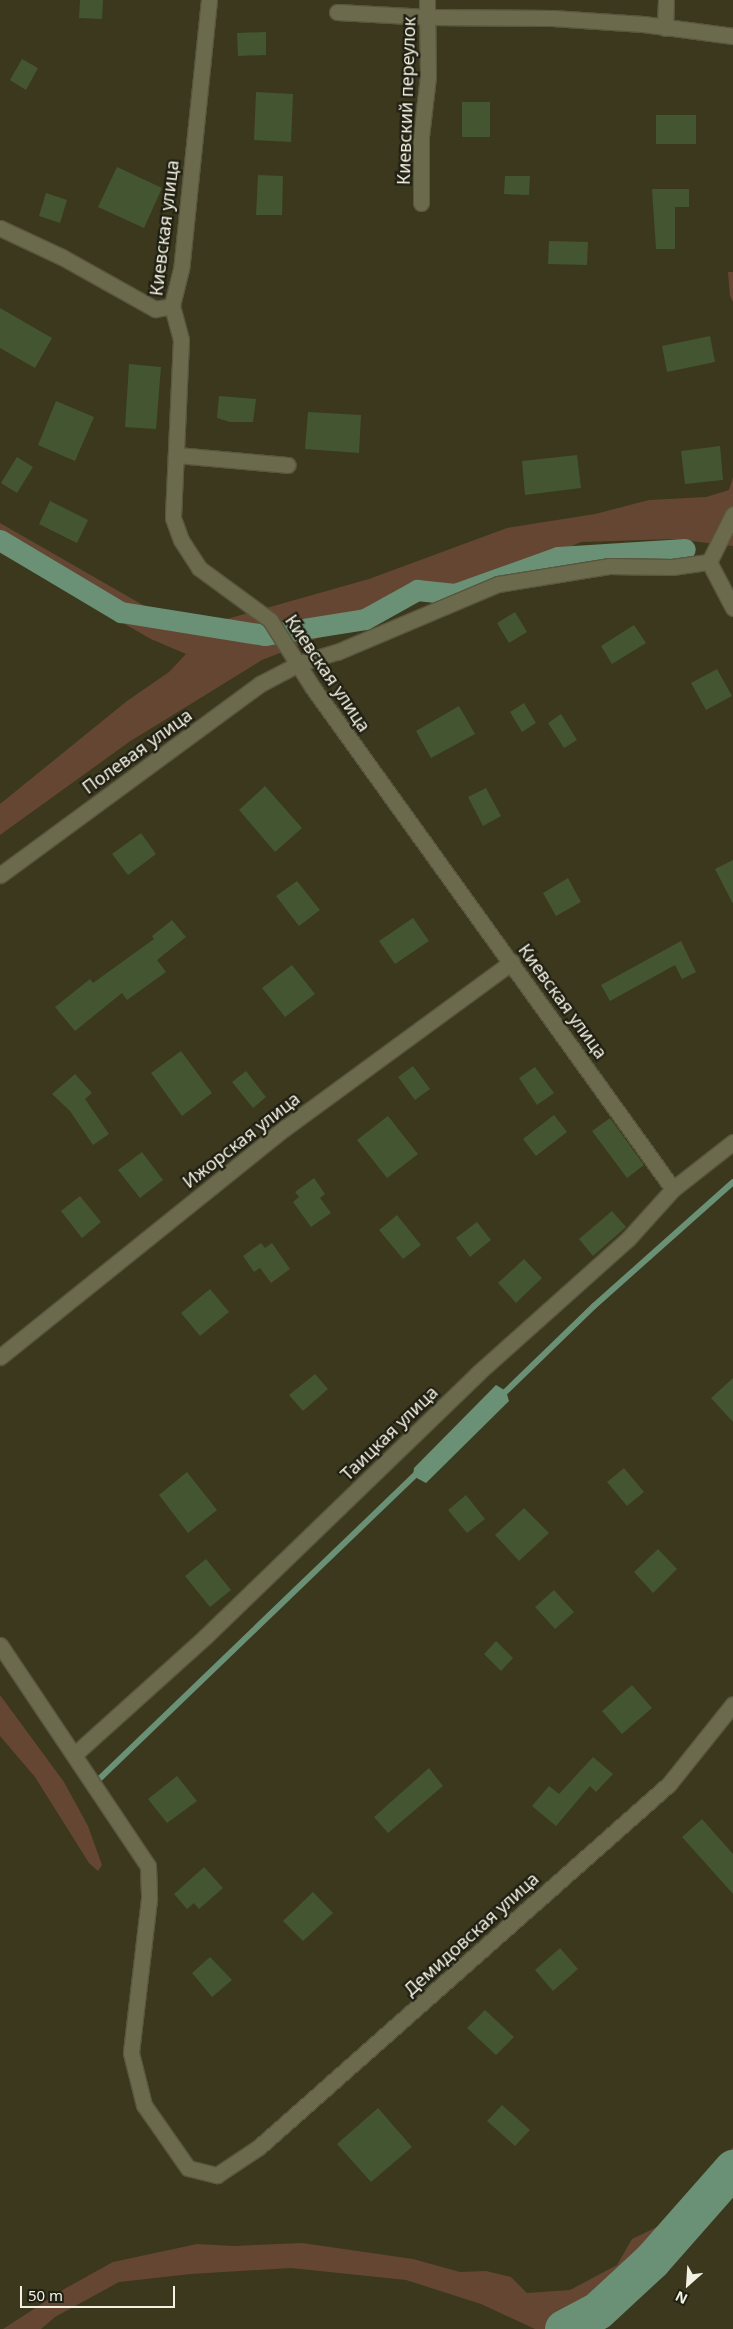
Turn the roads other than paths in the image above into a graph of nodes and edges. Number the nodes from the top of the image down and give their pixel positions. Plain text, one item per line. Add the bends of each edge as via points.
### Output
1 (209, 0) edge
2 (427, 0) edge
3 (666, 0) edge
4 (337, 12) dead end
5 (428, 17) junction
6 (665, 28) junction
7 (733, 36) edge
8 (421, 203) dead end
9 (0, 228) edge
10 (172, 306) junction
11 (176, 455) junction
12 (288, 465) dead end
13 (733, 514) edge
14 (709, 562) junction
15 (733, 608) edge
16 (300, 663) junction
17 (0, 875) edge
18 (512, 962) junction
19 (733, 1142) edge
20 (673, 1189) junction
21 (0, 1357) edge
22 (0, 1645) edge
23 (733, 1704) edge
24 (75, 1754) junction

1 - 10 street, Киевская улица via 180,269
2 - 5 street, Киевский переулок
3 - 6 street
4 - 5 street
5 - 6 street via 552,18
5 - 8 street, Киевский переулок via 428,76 420,136
6 - 7 street
9 - 10 street via 62,257 155,309
10 - 11 street, Киевская улица via 181,340
11 - 12 street
11 - 16 street, Киевская улица via 173,518 181,540 199,568 270,620
13 - 14 street
14 - 15 street
14 - 16 street, Полевая улица via 672,567 609,566 498,584 337,652
16 - 17 street, Полевая улица via 260,684
16 - 18 street, Киевская улица via 313,688
18 - 20 street, Киевская улица
18 - 21 street, Ижорская улица via 285,1128
19 - 20 street, Таицкая улица
20 - 24 street, Таицкая улица via 628,1239 478,1374 206,1636
22 - 24 street
23 - 24 street, Демидовская улица via 669,1784 259,2147 218,2175 188,2168 144,2105 131,2053 149,1899 148,1866

